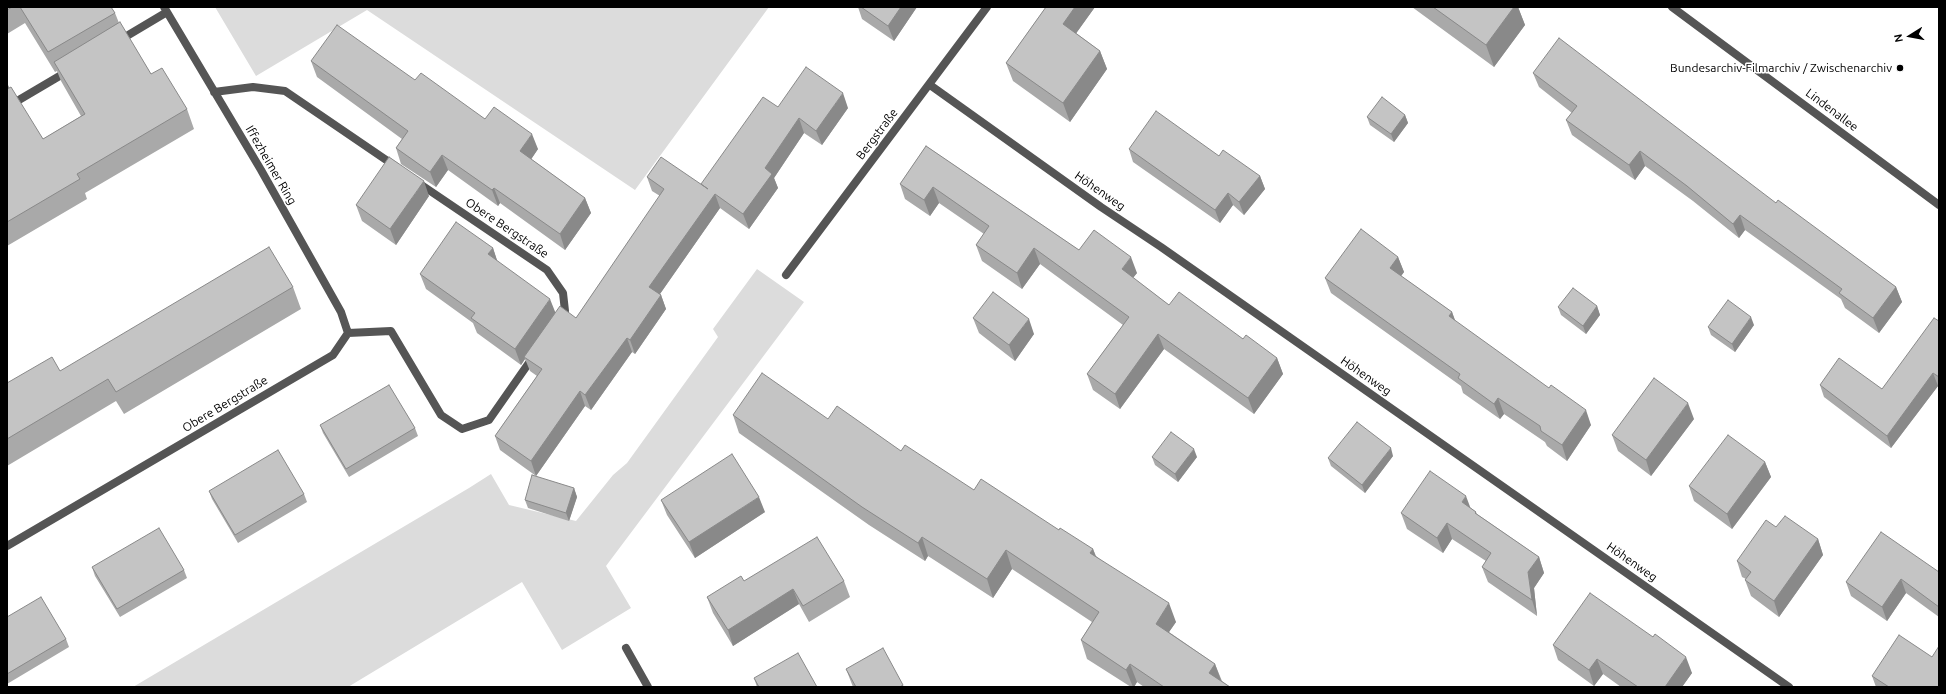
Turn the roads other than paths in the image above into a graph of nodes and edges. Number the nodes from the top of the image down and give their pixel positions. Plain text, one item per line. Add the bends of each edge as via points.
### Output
1 (987, 7) edge
2 (1672, 7) edge
3 (166, 10) edge
4 (114, 44) edge
5 (74, 67) edge
6 (930, 85) junction
7 (214, 92) junction
8 (7, 107) edge
9 (1939, 205) edge
10 (786, 275) dead end
11 (556, 324) edge
12 (348, 333) junction
13 (538, 350) edge
14 (7, 546) edge
15 (626, 648) dead end
16 (648, 687) edge
17 (1789, 687) edge

1 - 6 street, Bergstraße
2 - 9 street, Lindenallee
3 - 4 street, Iffezheimer Ring
3 - 7 street, Iffezheimer Ring
5 - 8 street
6 - 10 street, Bergstraße
6 - 17 street, Höhenweg
7 - 11 street, Obere Bergstraße via 253,87 285,91 547,270 563,293 565,311
7 - 12 street, Iffezheimer Ring via 262,170 341,312
12 - 13 street via 391,331 441,415 462,429 489,420
12 - 14 street, Obere Bergstraße via 333,355
15 - 16 street

